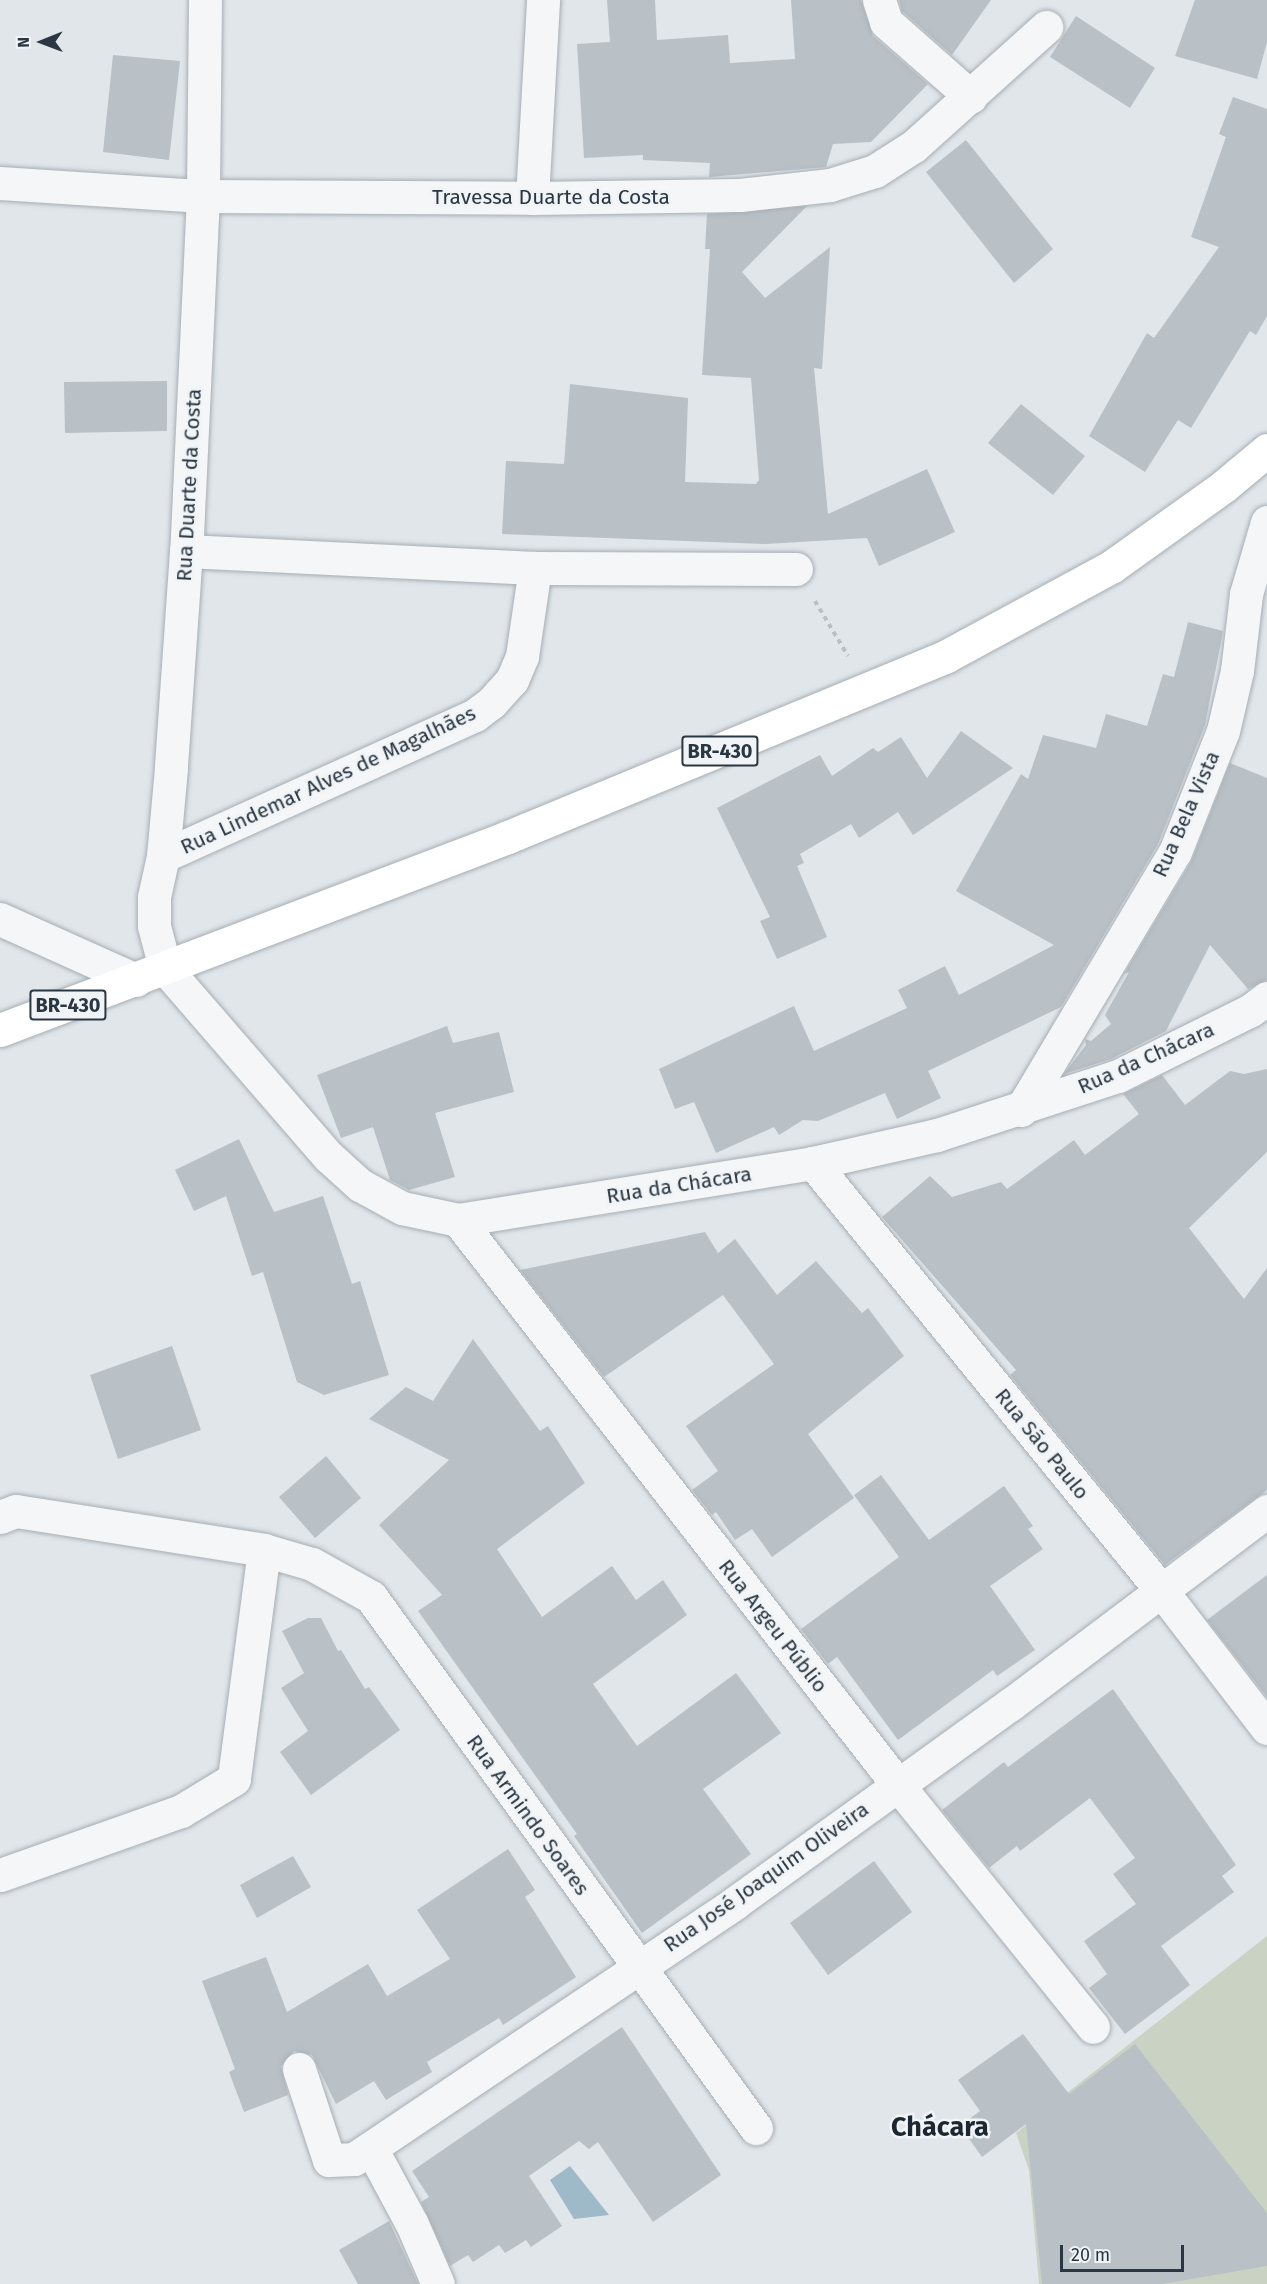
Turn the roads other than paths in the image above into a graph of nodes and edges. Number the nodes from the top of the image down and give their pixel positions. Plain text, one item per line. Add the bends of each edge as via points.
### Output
1 (205, 0) edge
2 (543, 0) edge
3 (879, 0) edge
4 (1046, 27) dead end
5 (970, 97) junction
6 (0, 183) edge
7 (203, 196) junction
8 (532, 198) junction
9 (1267, 450) edge
10 (1267, 522) edge
11 (186, 550) junction
12 (535, 568) junction
13 (796, 569) road end
14 (163, 856) junction
15 (0, 919) edge
16 (150, 974) junction
17 (1262, 1008) edge
18 (0, 1030) edge
19 (1020, 1110) junction
20 (813, 1163) junction
21 (458, 1220) junction
22 (1267, 1511) edge
23 (0, 1518) edge
24 (264, 1551) junction
25 (1161, 1590) junction
26 (1267, 1728) edge
27 (897, 1784) junction
28 (0, 1875) edge
29 (638, 1965) junction
30 (1094, 2027) dead end
31 (299, 2069) dead end
32 (756, 2128) dead end
33 (371, 2148) junction
34 (438, 2284) edge

1 - 7 street, Rua Duarte da Costa
2 - 8 street
3 - 5 street via 892,28
4 - 5 street, Travessa Duarte da Costa
5 - 8 street, Travessa Duarte da Costa via 914,147 875,171 830,185 740,195
6 - 7 street, Travessa Duarte da Costa
7 - 8 street, Travessa Duarte da Costa
7 - 11 street, Rua Duarte da Costa
9 - 16 main road, BR-430 via 1111,567 1011,624 868,690 508,837
10 - 19 street, Rua Bela Vista via 1246,594 1237,671 1223,731 1175,852
11 - 12 street
11 - 14 street, Rua Duarte da Costa
12 - 13 street
12 - 14 street, Rua Lindemar Alves de Magalhães via 522,656 513,680 492,702 475,715
14 - 16 street, Rua Duarte da Costa via 154,907
15 - 16 street
16 - 18 main road, BR-430
16 - 21 street, Rua da Chácara via 360,1185 402,1208
17 - 19 street, Rua da Chácara via 1118,1076
19 - 20 street, Rua da Chácara via 937,1135
20 - 21 street, Rua da Chácara
20 - 25 street, Rua São Paulo
21 - 27 street, Rua Argeu Públio
22 - 25 street, Rua José Joaquim Oliveira
23 - 24 street, Rua Armindo Soares via 16,1511
24 - 28 street via 234,1779 181,1811
24 - 29 street, Rua Armindo Soares via 312,1564 371,1597
25 - 26 street, Rua São Paulo
25 - 27 street, Rua José Joaquim Oliveira via 1011,1704
27 - 29 street, Rua José Joaquim Oliveira via 736,1902
27 - 30 street, Rua Argeu Públio
29 - 32 street, Rua Armindo Soares
29 - 33 street, Rua José Joaquim Oliveira
31 - 33 street, Rua José Joaquim Oliveira via 329,2160 354,2159
33 - 34 street via 412,2224

